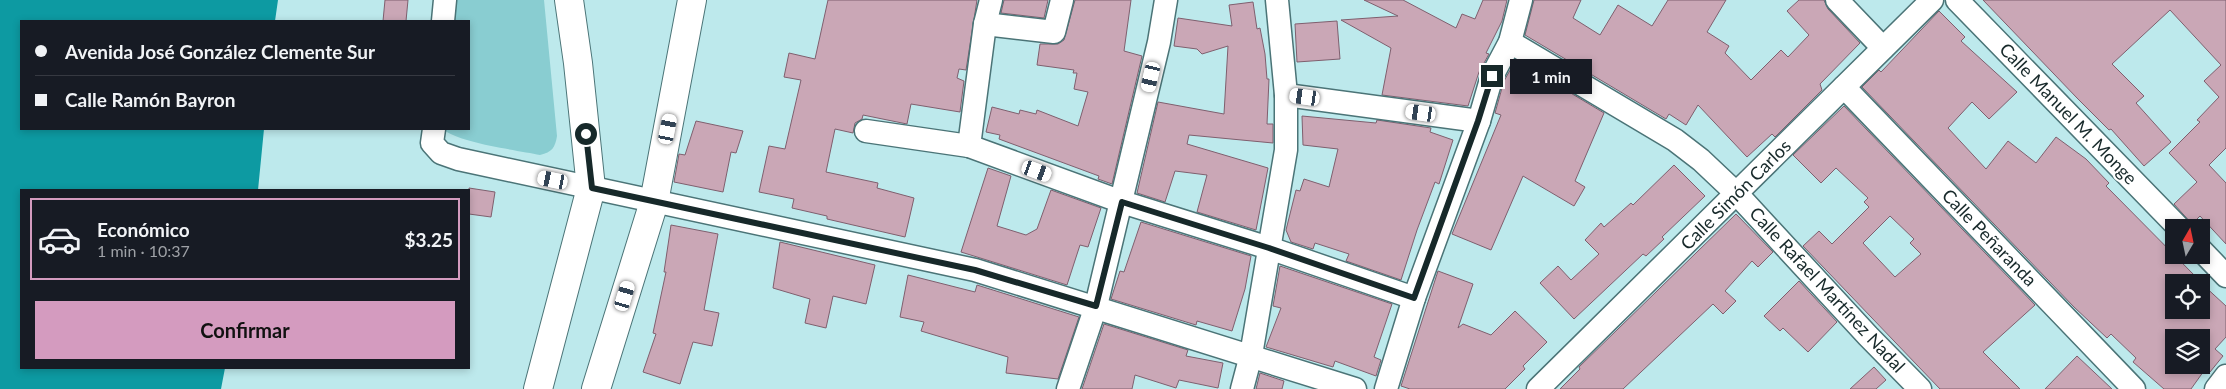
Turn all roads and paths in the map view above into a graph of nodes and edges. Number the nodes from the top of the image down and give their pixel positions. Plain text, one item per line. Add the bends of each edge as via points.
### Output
1 (445, 0) edge
2 (569, 0) edge
3 (692, 0) edge
4 (991, 0) edge
5 (1062, 0) edge
6 (1166, 0) edge
7 (1277, 0) edge
8 (1521, 0) edge
9 (1837, 0) edge
10 (1932, 0) edge
11 (1957, 0) edge
12 (443, 20) edge
13 (985, 24) junction
14 (1510, 42) junction
15 (1883, 48) junction
16 (1844, 87) junction
17 (1286, 95) junction
18 (1478, 121) junction
19 (866, 131) dead end
20 (433, 136) edge
21 (969, 146) junction
22 (592, 188) junction
23 (1737, 194) junction
24 (654, 202) junction
25 (1122, 202) junction
26 (2170, 219) edge
27 (1269, 248) junction
28 (2210, 259) edge
29 (2226, 276) edge
30 (1414, 298) junction
31 (1096, 306) junction
32 (1251, 355) junction
33 (2226, 376) edge
34 (538, 389) edge
35 (596, 389) edge
36 (1068, 389) edge
37 (1242, 389) edge
38 (1355, 389) edge
39 (1386, 389) edge
40 (1538, 389) edge
41 (1920, 389) edge
42 (2134, 389) edge
43 (2216, 389) edge

1 - 12 street
2 - 22 main road
3 - 24 main road
4 - 13 street
5 - 13 street via 1054,32
6 - 25 street
7 - 17 street
8 - 14 street
9 - 15 street
10 - 15 street, Calle Simón Carlos
11 - 26 street, Calle Manuel M. Monge
13 - 21 street
14 - 18 street via 1492,76
14 - 23 street, Calle Rafael Martínez Nadal via 1676,140
15 - 16 street, Calle Simón Carlos
16 - 23 street, Calle Simón Carlos
16 - 42 street, Calle Peñaranda
17 - 18 street
17 - 27 street via 1286,150
18 - 30 street
19 - 21 street
20 - 22 street via 441,153 458,159
21 - 25 street
22 - 24 street
22 - 34 main road
23 - 40 street, Calle Simón Carlos
23 - 41 street, Calle Rafael Martínez Nadal
24 - 31 street via 975,270
24 - 35 main road
25 - 27 street
25 - 31 street
27 - 30 street
27 - 32 street
28 - 29 street
30 - 39 street
31 - 32 street
31 - 36 street
32 - 37 street
32 - 38 street
33 - 43 street

